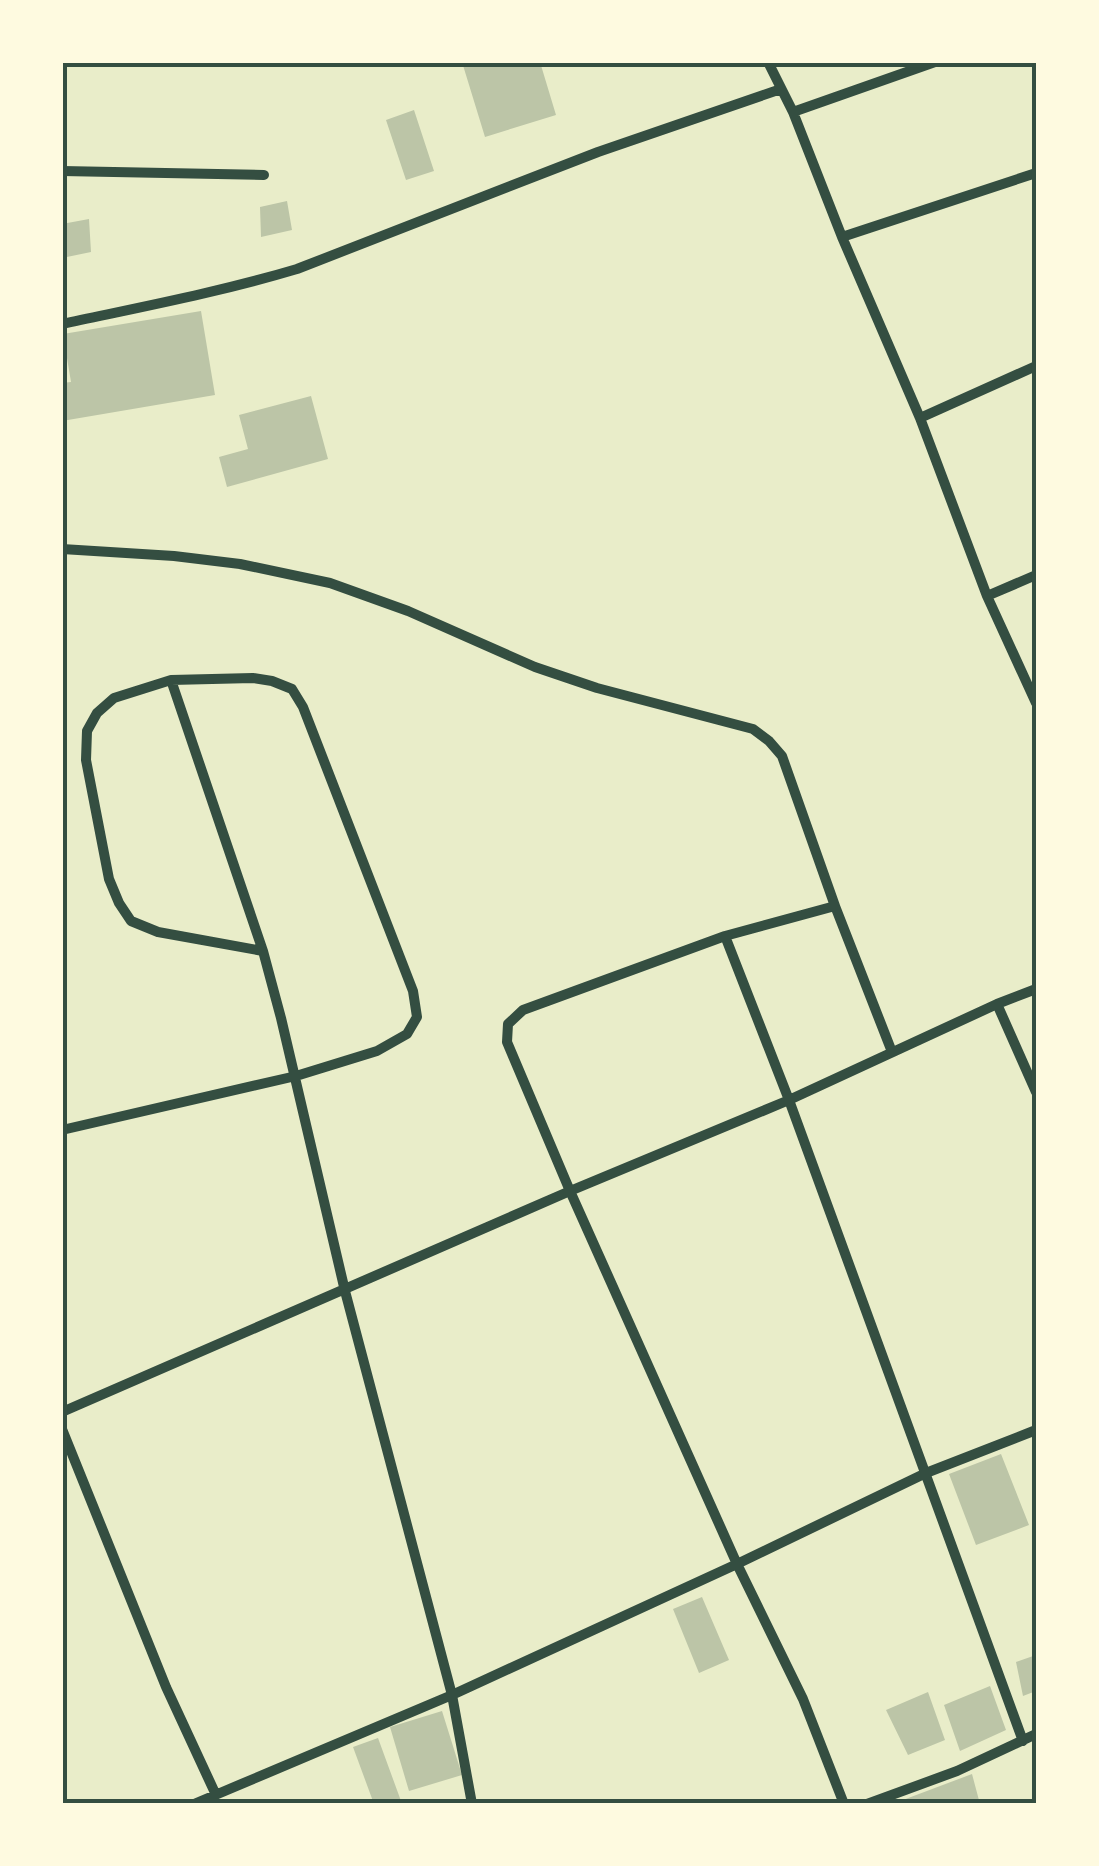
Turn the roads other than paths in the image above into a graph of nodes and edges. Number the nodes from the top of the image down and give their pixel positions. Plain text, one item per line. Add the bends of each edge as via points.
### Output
1 (768, 62) edge
2 (935, 62) edge
3 (781, 89) junction
4 (792, 112) junction
5 (62, 171) edge
6 (1036, 172) edge
7 (264, 175) dead end
8 (842, 237) junction
9 (62, 324) edge
10 (1036, 366) edge
11 (920, 418) junction
12 (62, 549) edge
13 (1036, 575) edge
14 (987, 596) junction
15 (172, 680) junction
16 (1036, 703) edge
17 (834, 906) junction
18 (725, 936) junction
19 (263, 951) junction
20 (1036, 989) edge
21 (997, 1004) junction
22 (892, 1052) junction
23 (296, 1076) junction
24 (1036, 1092) edge
25 (789, 1100) junction
26 (62, 1130) edge
27 (570, 1191) junction
28 (345, 1290) junction
29 (62, 1412) edge
30 (62, 1429) edge
31 (1036, 1430) edge
32 (926, 1473) junction
33 (737, 1564) junction
34 (452, 1695) junction
35 (1036, 1734) edge
36 (1023, 1741) junction
37 (216, 1795) junction
38 (194, 1804) edge
39 (472, 1804) edge
40 (844, 1804) edge
41 (867, 1804) edge

1 - 3 street
2 - 4 street
3 - 4 street
3 - 9 street via 296,269
4 - 8 street
5 - 7 street
6 - 8 street
8 - 11 street
10 - 11 street
11 - 14 street
12 - 17 street via 240,564 330,583 534,667 753,729 782,756
13 - 14 street
14 - 16 street
15 - 19 street
15 - 19 street via 114,698 88,730 86,760 109,879 131,921
15 - 23 street via 253,678 292,690 413,991 416,1017 407,1034 377,1051
17 - 18 street
17 - 22 street
18 - 25 street
18 - 27 street via 524,1010 508,1024 507,1042
19 - 23 street
20 - 21 street
21 - 22 street
21 - 24 street
22 - 25 street
23 - 26 street
23 - 28 street
25 - 27 street
25 - 32 street
27 - 28 street
27 - 33 street
28 - 29 street
28 - 34 street
30 - 37 street
31 - 32 street
32 - 33 street
32 - 36 street
33 - 34 street
33 - 40 street via 803,1699
34 - 37 street
34 - 39 street
35 - 36 street
36 - 41 street
37 - 38 street

